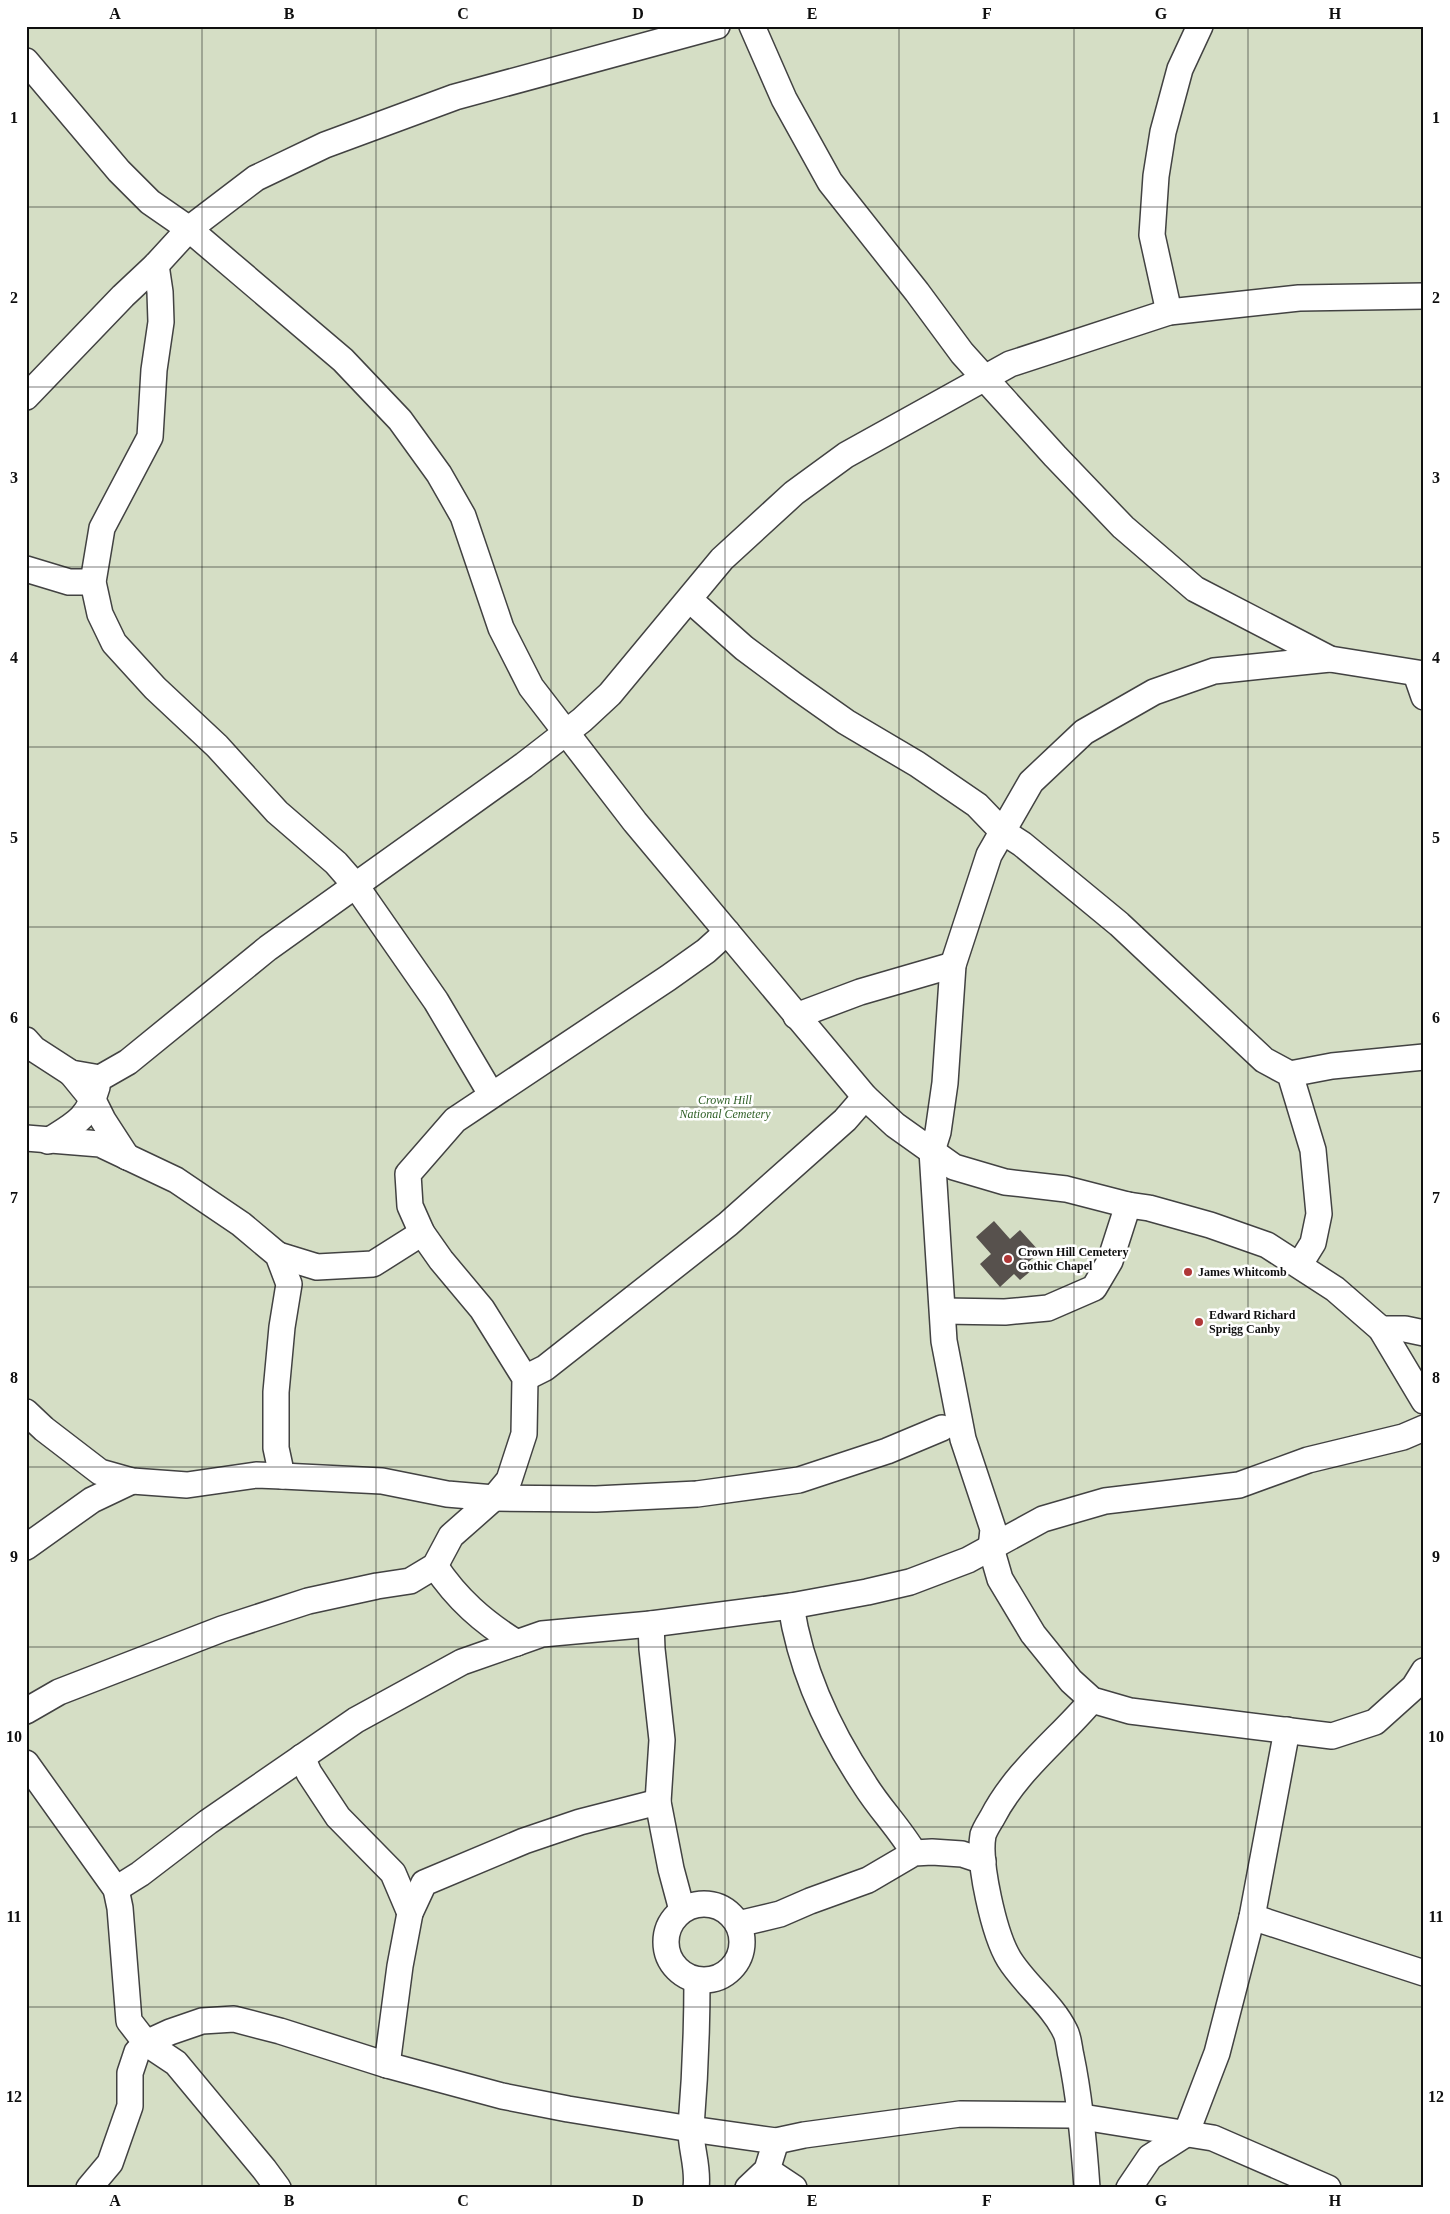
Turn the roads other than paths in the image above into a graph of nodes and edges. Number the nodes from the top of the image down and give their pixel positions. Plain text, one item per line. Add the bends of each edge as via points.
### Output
1 (692, 26) edge
2 (717, 26) edge
3 (752, 26) edge
4 (1200, 26) edge
5 (669, 40) junction
6 (26, 61) edge
7 (189, 228) junction
8 (156, 265) junction
9 (1424, 296) edge
10 (1169, 312) junction
11 (984, 378) junction
12 (26, 398) edge
13 (26, 570) edge
14 (93, 582) junction
15 (690, 600) junction
16 (1330, 659) junction
17 (1420, 674) edge
18 (1424, 697) edge
19 (566, 733) junction
20 (1002, 832) junction
21 (356, 886) junction
22 (727, 932) junction
23 (952, 966) junction
24 (796, 1016) junction
25 (26, 1040) edge
26 (1424, 1057) edge
27 (1290, 1074) junction
28 (97, 1089) junction
29 (491, 1094) junction
30 (864, 1098) junction
31 (37, 1140) edge
32 (932, 1151) junction
33 (128, 1159) junction
34 (1128, 1205) junction
35 (422, 1233) junction
36 (278, 1255) junction
37 (1300, 1264) junction
38 (317, 1267) junction
39 (290, 1284) junction
40 (943, 1312) junction
41 (1381, 1329) junction
42 (1424, 1333) edge
43 (526, 1378) junction
44 (1424, 1401) edge
45 (26, 1412) edge
46 (1424, 1428) edge
47 (953, 1434) junction
48 (100, 1472) junction
49 (282, 1476) junction
50 (132, 1481) junction
51 (508, 1492) junction
52 (447, 1494) junction
53 (92, 1500) junction
54 (452, 1536) junction
55 (26, 1547) edge
56 (991, 1548) junction
57 (435, 1566) junction
58 (791, 1606) junction
59 (487, 1624) junction
60 (651, 1624) junction
61 (516, 1643) junction
62 (480, 1656) junction
63 (1421, 1682) edge
64 (1092, 1700) junction
65 (26, 1711) edge
66 (1287, 1730) junction
67 (302, 1757) junction
68 (26, 1763) edge
69 (658, 1802) junction
70 (914, 1853) junction
71 (973, 1857) junction
72 (393, 1872) junction
73 (424, 1883) junction
74 (116, 1889) junction
75 (682, 1910) junction
76 (410, 1913) junction
77 (1252, 1917) junction
78 (738, 1924) junction
79 (1424, 1973) edge
80 (697, 1980) junction
81 (146, 2044) junction
82 (387, 2066) junction
83 (1080, 2116) junction
84 (691, 2129) junction
85 (1186, 2134) junction
86 (776, 2141) junction
87 (767, 2170) junction
88 (89, 2188) edge
89 (278, 2188) edge
90 (696, 2188) edge
91 (748, 2188) edge
92 (794, 2188) edge
93 (1087, 2188) edge
94 (1128, 2188) edge
95 (1328, 2188) edge

1 - 5 lane
2 - 5 lane
3 - 11 lane via 784,99 830,182
4 - 10 lane via 1180,69 1163,132 1156,176 1152,235
5 - 7 lane via 455,98 325,145 256,178
6 - 7 lane via 118,171 150,202
7 - 8 lane
7 - 19 lane via 343,360 400,420 439,474 463,516 501,628 531,687
8 - 12 lane
8 - 14 lane via 161,322 150,437 102,528
9 - 10 lane via 1300,298
10 - 11 lane via 1010,364
11 - 15 lane via 846,455 794,494 722,558
11 - 16 lane via 1123,528 1195,589
13 - 14 lane via 69,582
14 - 21 lane via 100,614 114,644 217,746 277,812 336,863
15 - 19 lane via 610,694
15 - 20 lane via 744,648 795,686 978,805
16 - 17 lane
16 - 20 lane via 1214,671 1154,692 1084,732 1031,782
17 - 18 lane
19 - 21 lane
19 - 22 lane
20 - 23 lane via 989,855
20 - 27 lane via 1022,844 1119,924 1264,1060
21 - 28 lane via 268,948
21 - 29 lane via 436,1001
22 - 24 lane
22 - 29 lane via 668,978
23 - 24 lane via 860,992
23 - 32 lane via 945,1083
24 - 30 lane
25 - 28 lane via 34,1049
26 - 27 lane via 1332,1066
27 - 37 lane via 1314,1150 1319,1214 1314,1243
28 - 31 lane via 83,1119
28 - 33 lane via 103,1120
29 - 35 lane via 455,1120 408,1174 410,1206
30 - 32 lane
30 - 43 lane via 844,1120 728,1224 545,1368
31 - 33 lane via 100,1144
32 - 34 lane via 954,1167 1005,1182 1066,1189
32 - 40 lane
33 - 36 lane via 176,1180 241,1224
34 - 37 lane via 1220,1228 1266,1244
34 - 40 lane via 1110,1261 1094,1288 1048,1308
35 - 38 lane via 372,1264
35 - 43 lane via 482,1309
36 - 38 lane
36 - 39 lane
37 - 41 lane via 1335,1288
38 - 39 lane
39 - 49 lane via 276,1392 276,1448
40 - 47 lane via 944,1341 955,1404
41 - 42 lane
41 - 44 lane
43 - 51 lane via 524,1434
45 - 48 lane
46 - 56 lane via 1403,1437 1308,1460 1239,1485 1105,1502 1061,1514 1043,1519
47 - 51 lane via 887,1451 800,1480 697,1494 596,1498
47 - 56 lane via 992,1529
48 - 50 lane
48 - 53 lane
49 - 50 lane via 256,1475 187,1485
49 - 52 lane via 382,1482
50 - 53 lane
51 - 52 lane
51 - 54 lane
52 - 54 lane
53 - 55 lane
54 - 57 lane
56 - 58 lane via 910,1582
56 - 64 lane via 1000,1579 1033,1634
57 - 59 lane via 457,1595
57 - 65 lane via 410,1582 308,1601 222,1629 59,1692
58 - 60 lane
58 - 70 lane via 814,1691 839,1743
59 - 61 lane
59 - 62 lane
60 - 61 lane via 542,1634
60 - 69 lane via 662,1740
61 - 62 lane
62 - 67 lane via 462,1662 356,1720
63 - 66 lane via 1375,1722 1332,1736
64 - 66 lane via 1130,1711
64 - 71 lane via 1030,1763 1002,1798
66 - 77 lane
67 - 72 lane via 338,1817
67 - 74 lane
68 - 74 lane
69 - 73 lane via 580,1822 524,1841
69 - 75 lane
70 - 71 lane
70 - 78 lane via 868,1880 780,1914
71 - 83 lane via 1009,1959 1066,2031
72 - 73 lane
72 - 76 lane
73 - 76 lane
74 - 81 lane via 129,2021
75 - 78 lane via 697,1904 710,1904 729,1914
75 - 80 lane via 666,1933 666,1948 669,1960 678,1971
76 - 82 lane
77 - 79 lane
77 - 85 lane via 1217,2053
78 - 80 lane via 742,1944 736,1964 726,1974 711,1980
80 - 84 lane
81 - 82 lane via 202,2021 234,2019
81 - 88 lane via 137,2052 130,2073 130,2106 110,2163
81 - 89 lane via 176,2063
82 - 84 lane via 502,2096
83 - 85 lane
83 - 86 lane via 960,2114
83 - 93 lane
84 - 86 lane
84 - 90 lane via 698,2175
85 - 94 lane via 1150,2156
85 - 95 lane via 1213,2138
86 - 87 lane
87 - 91 lane
87 - 92 lane

